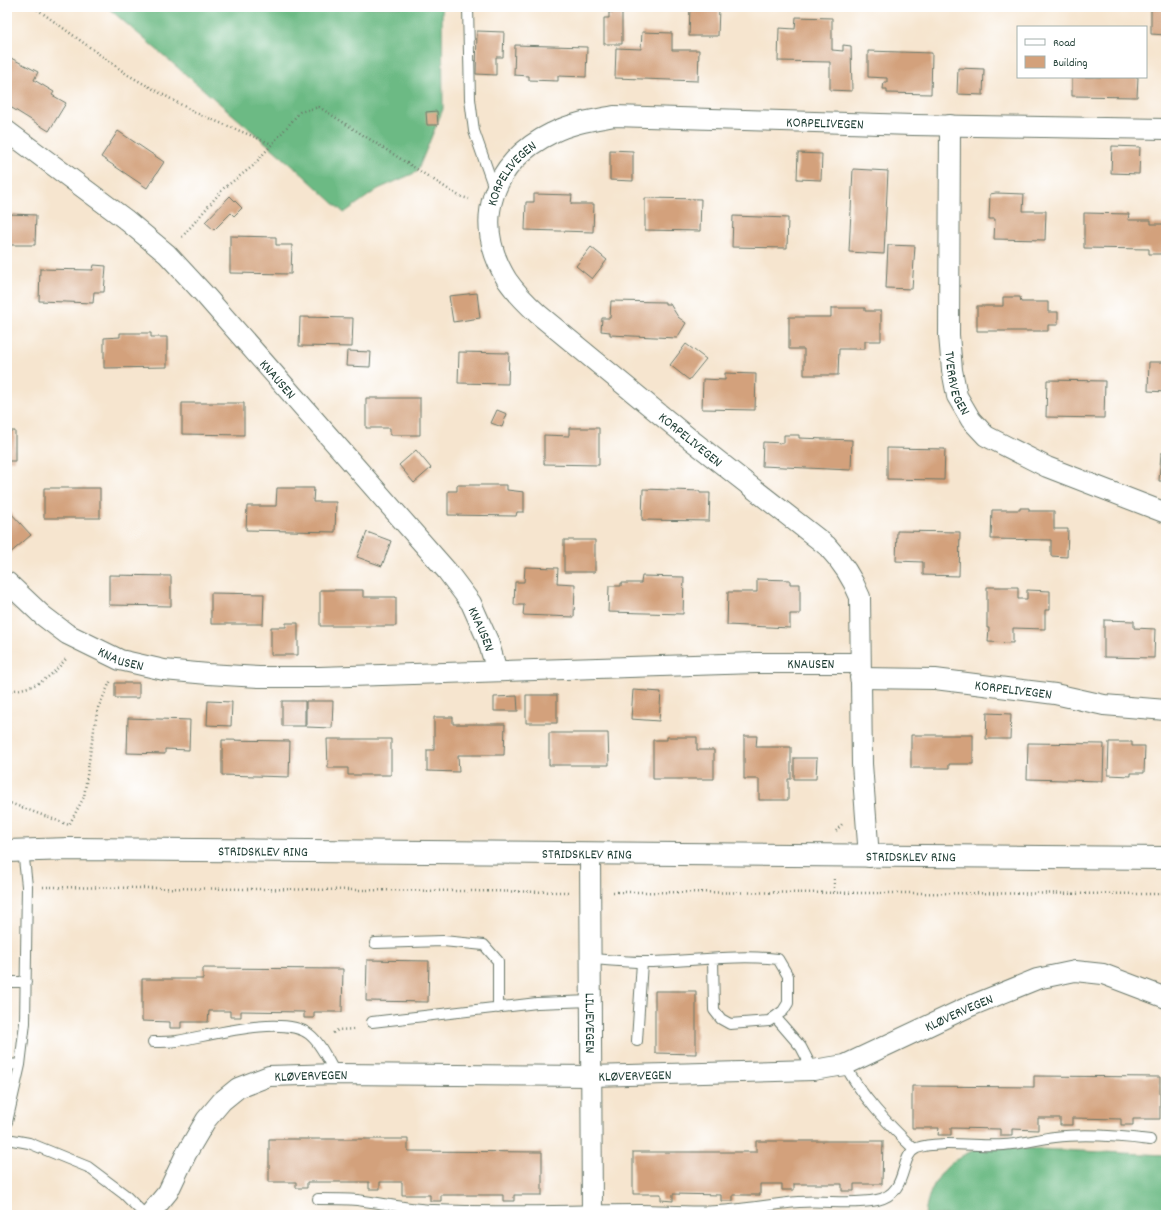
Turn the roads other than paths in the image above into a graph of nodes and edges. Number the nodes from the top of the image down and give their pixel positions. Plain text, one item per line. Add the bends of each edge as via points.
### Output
1 (468, 7) edge
2 (950, 125) junction
3 (1166, 128) edge
4 (7, 131) edge
5 (492, 197) junction
6 (1166, 513) edge
7 (7, 582) edge
8 (497, 671) junction
9 (860, 671) junction
10 (1166, 710) edge
11 (15, 851) edge
12 (590, 854) junction
13 (869, 857) junction
14 (1166, 858) edge
15 (375, 943) dead end
16 (590, 959) junction
17 (714, 959) junction
18 (642, 962) junction
19 (7, 982) edge
20 (26, 982) junction
21 (1166, 998) edge
22 (591, 1001) junction
23 (498, 1008) junction
24 (776, 1018) junction
25 (372, 1022) road end
26 (153, 1042) dead end
27 (637, 1042) dead end
28 (7, 1064) edge
29 (20, 1065) junction
30 (845, 1065) junction
31 (813, 1070) junction
32 (336, 1074) junction
33 (591, 1076) junction
34 (7, 1122) edge
35 (7, 1139) edge
36 (1150, 1140) dead end
37 (914, 1149) junction
38 (318, 1199) dead end
39 (591, 1213) edge
40 (145, 1215) edge
41 (149, 1215) edge

1 - 5 lane via 470,99 474,131
2 - 3 street, KORPELIVEGEN
2 - 5 street, KORPELIVEGEN via 614,116 553,132 533,144 515,158 501,177
2 - 6 street, TVERRVEGEN via 948,335 957,396 971,420 986,436 1047,467
4 - 8 street, KNAUSEN via 125,218 167,254 447,571 471,604 488,641
5 - 9 street, KORPELIVEGEN via 491,239 507,280 521,298 690,439 827,546 843,563 853,578 860,597
7 - 8 street, KNAUSEN via 42,615 67,634 120,660 164,670 259,677
8 - 9 street, KNAUSEN via 756,663
9 - 10 street, KORPELIVEGEN via 1055,694 1104,705
9 - 13 street, KORPELIVEGEN via 862,764
11 - 12 street, STRIDSKLEV RING via 70,849
11 - 20 lane via 27,886
12 - 13 street, STRIDSKLEV RING
12 - 16 street, LILJEVEGEN
13 - 14 street, STRIDSKLEV RING
15 - 23 lane via 443,941 476,942 484,945 498,961
16 - 18 lane
16 - 22 street, LILJEVEGEN
17 - 18 lane
17 - 24 lane via 714,1010 721,1019 730,1024 769,1021
17 - 24 lane via 778,959 788,976 788,1003
18 - 27 lane
19 - 20 lane
20 - 29 lane
21 - 30 street, KLØVERVEGEN via 1103,974 1075,971 1037,979 968,1007 869,1056
22 - 23 lane via 537,1003
22 - 33 street, LILJEVEGEN
23 - 25 lane
24 - 31 lane via 801,1047
26 - 32 lane via 176,1041 237,1028 290,1026 308,1033 316,1041
28 - 29 lane
29 - 34 lane
30 - 31 street, KLØVERVEGEN
30 - 37 lane via 866,1097
31 - 33 street, KLØVERVEGEN
32 - 33 street, KLØVERVEGEN
32 - 41 street, KLØVERVEGEN via 269,1076 238,1088 222,1101 206,1120 168,1192
33 - 39 street, LILJEVEGEN
35 - 40 lane via 28,1143 88,1167 124,1194
36 - 37 lane via 1109,1135 1056,1137 1003,1145 935,1145
37 - 39 lane via 906,1161 897,1188 879,1200 801,1202 716,1212
38 - 39 lane via 356,1200 431,1210

